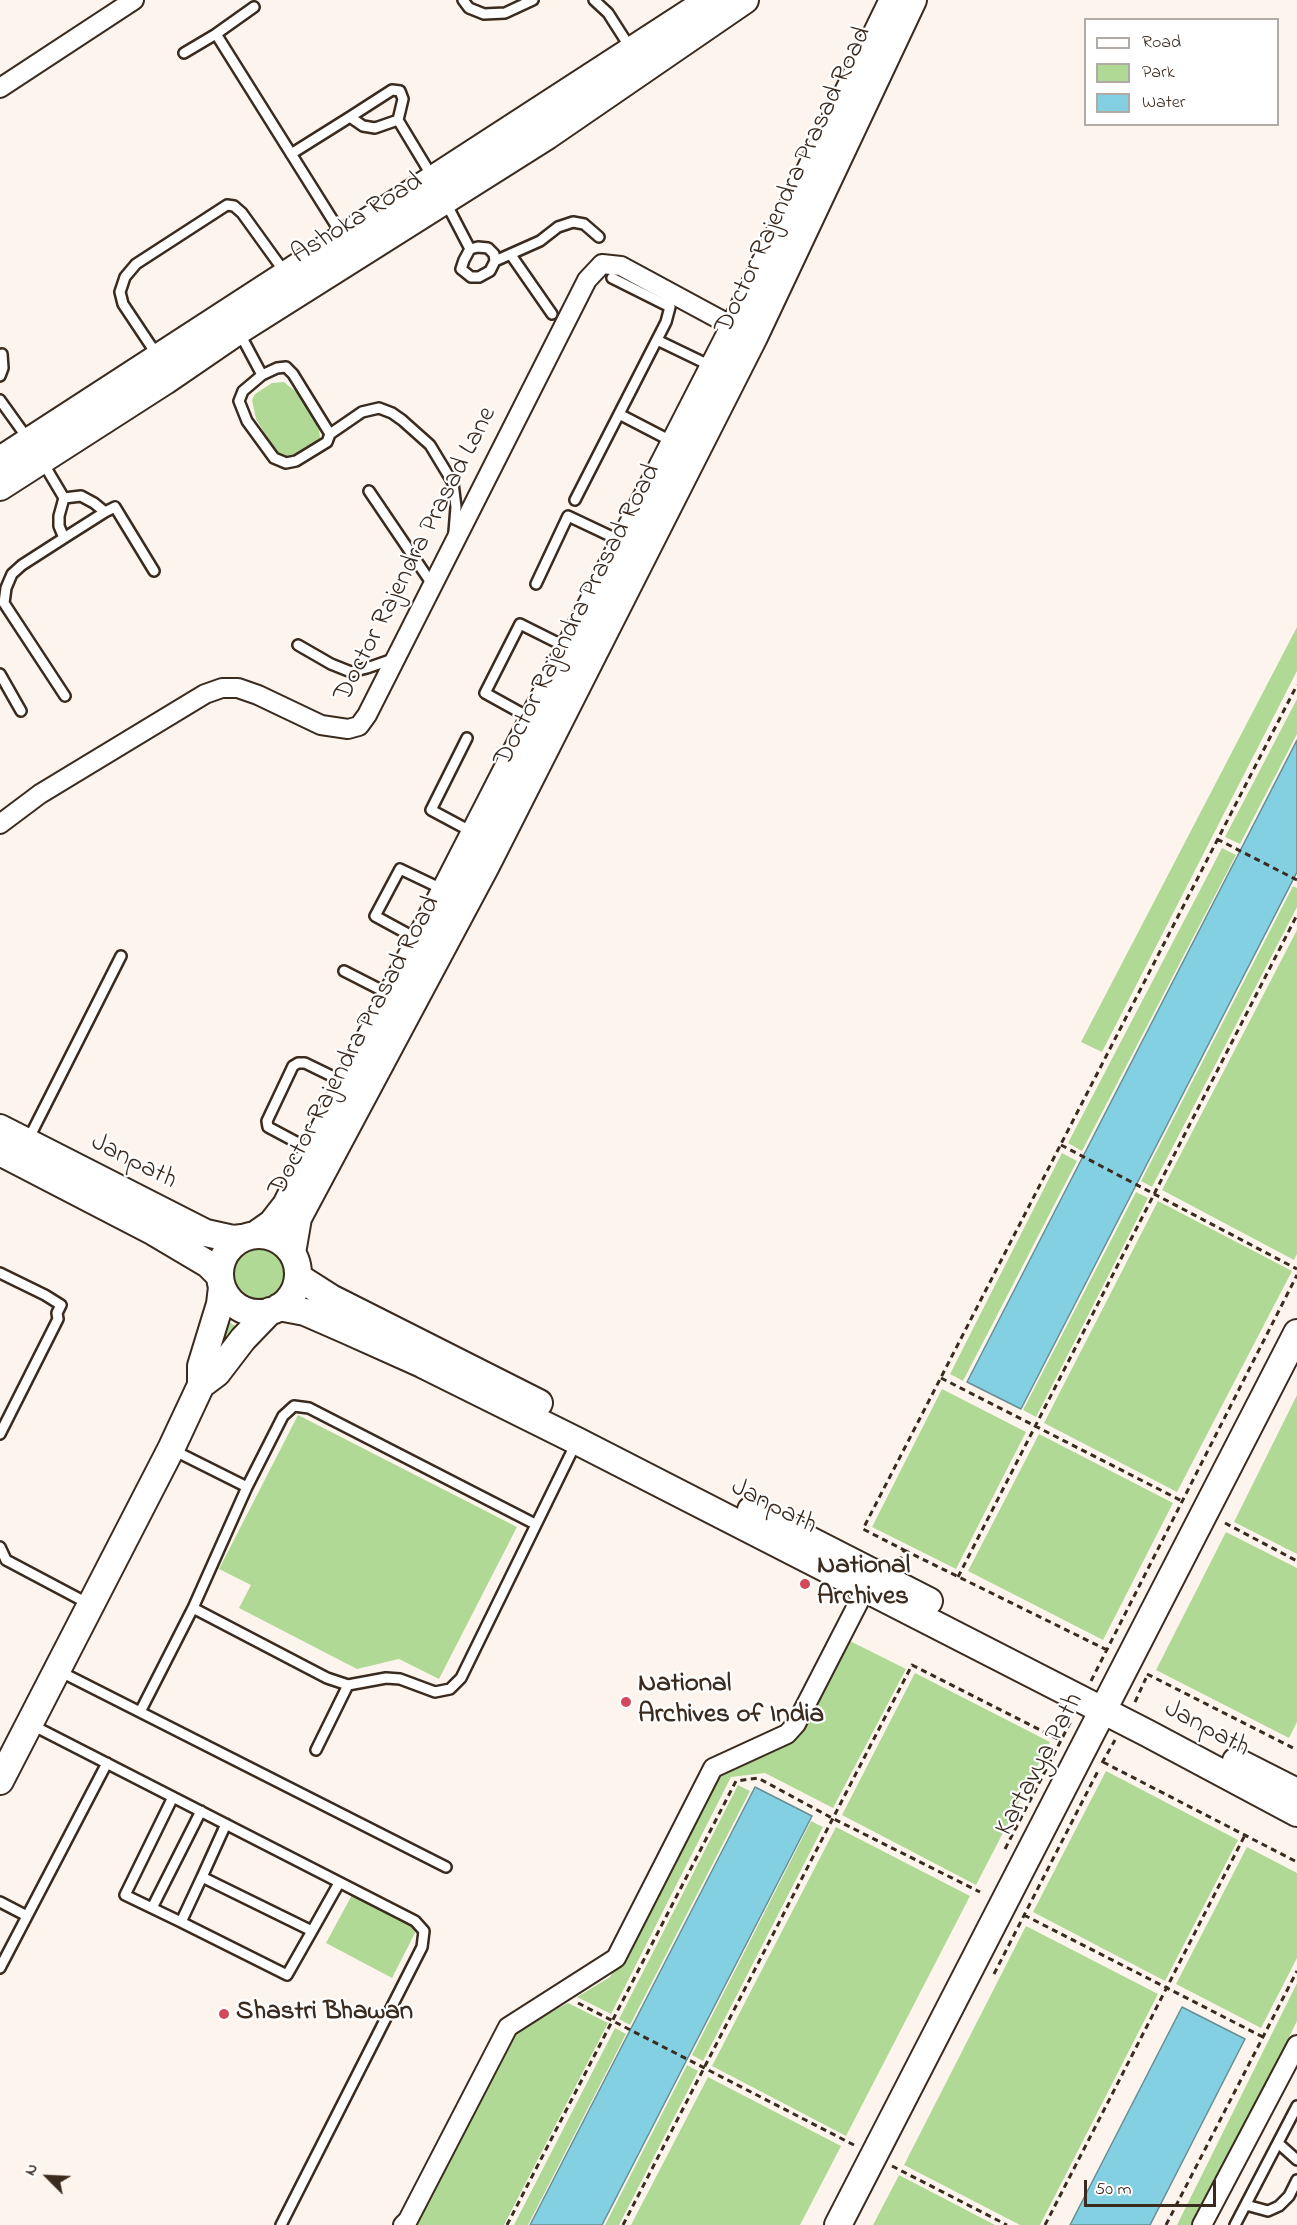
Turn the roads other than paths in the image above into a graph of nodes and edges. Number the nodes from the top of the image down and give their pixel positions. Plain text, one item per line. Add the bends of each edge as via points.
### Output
1 (134, 0) edge
2 (463, 0) edge
3 (533, 0) edge
4 (594, 0) edge
5 (709, 0) edge
6 (745, 0) edge
7 (893, 0) edge
8 (914, 0) edge
9 (254, 7) dead end
10 (216, 34) junction
11 (631, 49) junction
12 (184, 53) dead end
13 (0, 88) edge
14 (350, 117) junction
15 (398, 120) junction
16 (291, 154) junction
17 (440, 190) junction
18 (343, 237) junction
19 (599, 237) dead end
20 (471, 249) junction
21 (511, 255) junction
22 (495, 261) junction
23 (286, 274) junction
24 (612, 278) dead end
25 (552, 314) dead end
26 (233, 321) junction
27 (744, 332) junction
28 (657, 340) junction
29 (2, 354) dead end
30 (159, 357) junction
31 (713, 368) junction
32 (262, 375) junction
33 (0, 376) edge
34 (0, 400) edge
35 (619, 414) junction
36 (330, 434) junction
37 (675, 443) junction
38 (35, 451) junction
39 (0, 460) edge
40 (0, 487) edge
41 (369, 490) dead end
42 (64, 498) junction
43 (575, 500) dead end
44 (105, 512) junction
45 (64, 538) junction
46 (624, 543) junction
47 (453, 544) junction
48 (154, 571) dead end
49 (432, 584) junction
50 (536, 584) dead end
51 (298, 645) dead end
52 (570, 649) junction
53 (395, 658) junction
54 (0, 674) edge
55 (65, 696) dead end
56 (21, 711) dead end
57 (534, 720) junction
58 (467, 738) dead end
59 (0, 824) edge
60 (476, 834) junction
61 (446, 891) junction
62 (421, 941) junction
63 (121, 956) dead end
64 (344, 971) dead end
65 (391, 996) junction
66 (348, 1084) junction
67 (0, 1128) edge
68 (27, 1142) junction
69 (313, 1151) junction
70 (0, 1152) edge
71 (249, 1237) junction
72 (295, 1265) junction
73 (0, 1273) edge
74 (221, 1281) junction
75 (274, 1309) junction
76 (1297, 1333) edge
77 (201, 1385) junction
78 (0, 1434) edge
79 (577, 1441) junction
80 (171, 1449) junction
81 (247, 1487) junction
82 (534, 1524) junction
83 (0, 1547) edge
84 (866, 1588) junction
85 (91, 1605) junction
86 (194, 1608) junction
87 (57, 1670) junction
88 (348, 1685) junction
89 (1096, 1698) junction
90 (140, 1712) junction
91 (30, 1724) junction
92 (316, 1750) dead end
93 (107, 1763) junction
94 (0, 1781) edge
95 (1297, 1792) edge
96 (173, 1797) junction
97 (201, 1811) junction
98 (1297, 1813) edge
99 (226, 1824) junction
100 (446, 1868) dead end
101 (202, 1877) junction
102 (339, 1883) junction
103 (0, 1902) edge
104 (152, 1908) junction
105 (27, 1916) junction
106 (181, 1922) junction
107 (312, 1931) junction
108 (0, 1968) edge
109 (1297, 2045) edge
110 (1297, 2106) edge
111 (1278, 2143) junction
112 (1297, 2160) edge
113 (1297, 2180) edge
114 (1246, 2205) junction
115 (281, 2225) edge
116 (403, 2225) edge
117 (837, 2225) edge
118 (1202, 2225) edge
119 (1235, 2225) edge

1 - 13 street
2 - 3 lane via 469,8 484,14 505,13
4 - 11 lane via 608,13
5 - 11 main road, Ashoka Road
6 - 17 main road, Ashoka Road via 548,136
7 - 27 main road, Doctor Rajendra Prasad Road
8 - 27 main road, Doctor Rajendra Prasad Road
9 - 10 lane
10 - 12 lane
10 - 16 lane
11 - 17 main road, Ashoka Road
14 - 15 lane via 363,126 375,128
14 - 15 lane via 392,90 400,91 403,99
14 - 16 lane
15 - 17 lane
16 - 18 lane
17 - 18 main road, Ashoka Road
17 - 20 lane
17 - 26 main road, Ashoka Road
18 - 23 main road, Ashoka Road
19 - 21 lane via 584,224 573,222
20 - 22 lane via 488,248 495,254
20 - 22 lane via 461,269 471,277 490,271
21 - 22 lane
21 - 25 lane
23 - 26 main road, Ashoka Road
23 - 30 lane via 234,206 227,205 154,252 136,264 125,277 120,292 123,304
24 - 28 lane via 670,307
26 - 30 main road, Ashoka Road
26 - 32 lane
26 - 38 main road, Ashoka Road via 165,381
27 - 31 main road, Doctor Rajendra Prasad Road
27 - 47 street, Doctor Rajendra Prasad Lane via 621,266 602,264 587,280
27 - 72 main road, Doctor Rajendra Prasad Road via 486,866 298,1218
28 - 31 lane
28 - 35 lane
29 - 33 lane
30 - 38 main road, Ashoka Road
31 - 37 main road, Doctor Rajendra Prasad Road
32 - 36 lane via 286,367
32 - 36 lane via 243,391 239,401 247,421 274,458 286,463 296,461 327,442
34 - 38 lane
35 - 37 lane
35 - 43 lane
36 - 47 lane via 362,412 379,408 392,413 416,433 430,446 453,483
37 - 46 main road, Doctor Rajendra Prasad Road
38 - 39 main road, Ashoka Road
38 - 40 main road, Ashoka Road
38 - 42 lane
41 - 49 lane
42 - 44 lane via 81,496
42 - 45 lane via 59,516
44 - 45 lane
44 - 48 lane via 115,507
45 - 55 lane via 12,574 4,603
46 - 50 lane via 568,516
46 - 52 main road, Doctor Rajendra Prasad Road
47 - 49 street, Doctor Rajendra Prasad Lane
49 - 53 street, Doctor Rajendra Prasad Lane
51 - 53 lane via 351,672
52 - 57 main road, Doctor Rajendra Prasad Road
52 - 57 lane via 520,624 484,693
53 - 59 street, Doctor Rajendra Prasad Lane via 359,726 348,729 321,725 258,695 238,688 222,688 205,693 59,782
54 - 56 lane
57 - 60 main road, Doctor Rajendra Prasad Road
58 - 60 lane via 430,810
60 - 61 main road, Doctor Rajendra Prasad Road
61 - 62 main road, Doctor Rajendra Prasad Road
61 - 62 lane via 400,869 375,916
62 - 65 main road, Doctor Rajendra Prasad Road
63 - 68 lane
64 - 65 lane
65 - 66 main road, Doctor Rajendra Prasad Road
66 - 69 main road, Doctor Rajendra Prasad Road
66 - 69 lane via 305,1063 293,1066 267,1121 268,1127
67 - 68 main road, Janpath
68 - 71 main road, Janpath via 206,1233 233,1239
69 - 71 main road, Doctor Rajendra Prasad Road via 286,1205 272,1223
70 - 74 main road, Janpath via 208,1263
71 - 72 main road via 276,1239 285,1245
71 - 74 main road via 225,1254
72 - 75 main road via 292,1294
72 - 89 main road, Janpath via 331,1298 890,1581
73 - 78 lane via 61,1305 58,1319
74 - 75 main road via 236,1306 247,1311
74 - 77 main road via 220,1304 201,1366
75 - 77 main road via 243,1339 217,1373
75 - 79 main road, Janpath via 305,1312 422,1364
76 - 89 main road, Kartavya Path
77 - 80 main road
79 - 82 lane
79 - 84 main road, Janpath via 653,1475
80 - 81 lane
80 - 85 main road
81 - 82 lane via 283,1416 294,1406 309,1408
81 - 86 lane
82 - 88 lane via 461,1678 450,1689 435,1692 386,1678
83 - 85 lane via 6,1560
84 - 89 main road, Janpath
84 - 116 street via 796,1724 787,1734 712,1768 616,1958 508,2028
85 - 87 main road
86 - 88 lane via 327,1678
86 - 90 lane
87 - 90 lane
87 - 91 main road
88 - 92 lane
89 - 95 main road, Janpath
89 - 98 main road, Janpath
89 - 117 main road, Kartavya Path
90 - 100 lane
91 - 93 lane
91 - 94 main road
93 - 96 lane
93 - 105 lane
96 - 97 lane
96 - 104 lane via 125,1895
97 - 99 lane
97 - 104 lane
99 - 101 lane
99 - 102 lane
101 - 106 lane
101 - 107 lane
102 - 107 lane
102 - 115 lane via 415,1921 424,1931 422,1947
103 - 105 lane
104 - 106 lane
105 - 108 lane
106 - 107 lane via 287,1975
109 - 118 street
110 - 111 lane
111 - 112 lane
111 - 114 lane
113 - 114 lane via 1279,2206 1268,2211
114 - 119 lane

